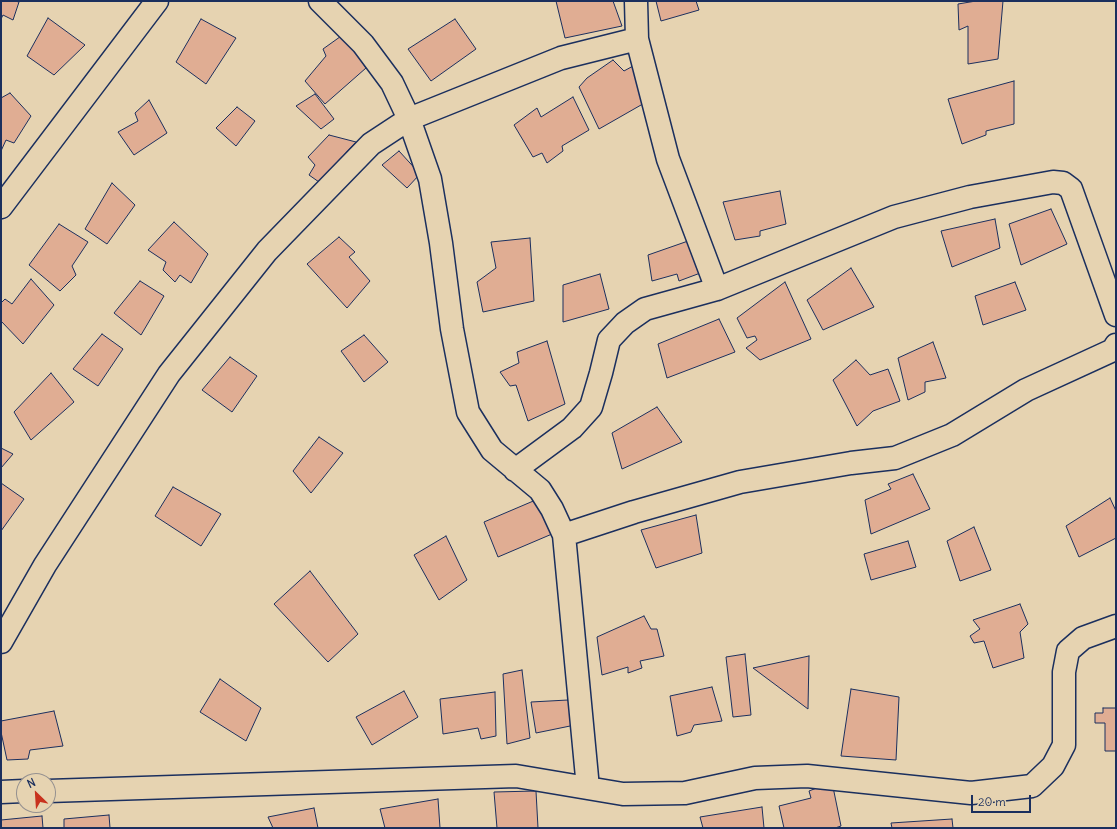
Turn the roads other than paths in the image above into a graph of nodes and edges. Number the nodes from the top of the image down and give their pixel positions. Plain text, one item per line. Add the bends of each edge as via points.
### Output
1 (157, 1) edge
2 (320, 1) edge
3 (636, 1) edge
4 (637, 40) junction
5 (409, 119) junction
6 (1, 207) edge
7 (717, 289) junction
8 (1116, 315) edge
9 (1116, 345) edge
10 (515, 470) junction
11 (564, 535) junction
12 (1116, 626) edge
13 (1, 642) edge
14 (588, 788) junction
15 (56, 791) edge
16 (1, 792) edge
17 (16, 792) edge

1 - 6 street
2 - 5 street via 363,44 392,83
3 - 4 street
4 - 5 street via 561,58
4 - 7 street via 668,159
5 - 10 street via 430,179 452,329 468,412 492,450
5 - 13 street via 371,144 267,251 169,374 45,565
7 - 8 street via 894,217 970,197 1054,182 1063,183 1071,189
7 - 10 street via 645,309 625,323 609,340 591,407 572,428
9 - 11 street via 1113,350 1026,390 952,435 895,458 740,482
10 - 11 street via 540,490
11 - 14 street
12 - 14 street via 1083,638 1068,651 1064,672 1064,745 1053,766 1032,786 971,793 807,776 755,778 685,793 623,794
14 - 15 street via 516,776
16 - 17 street

